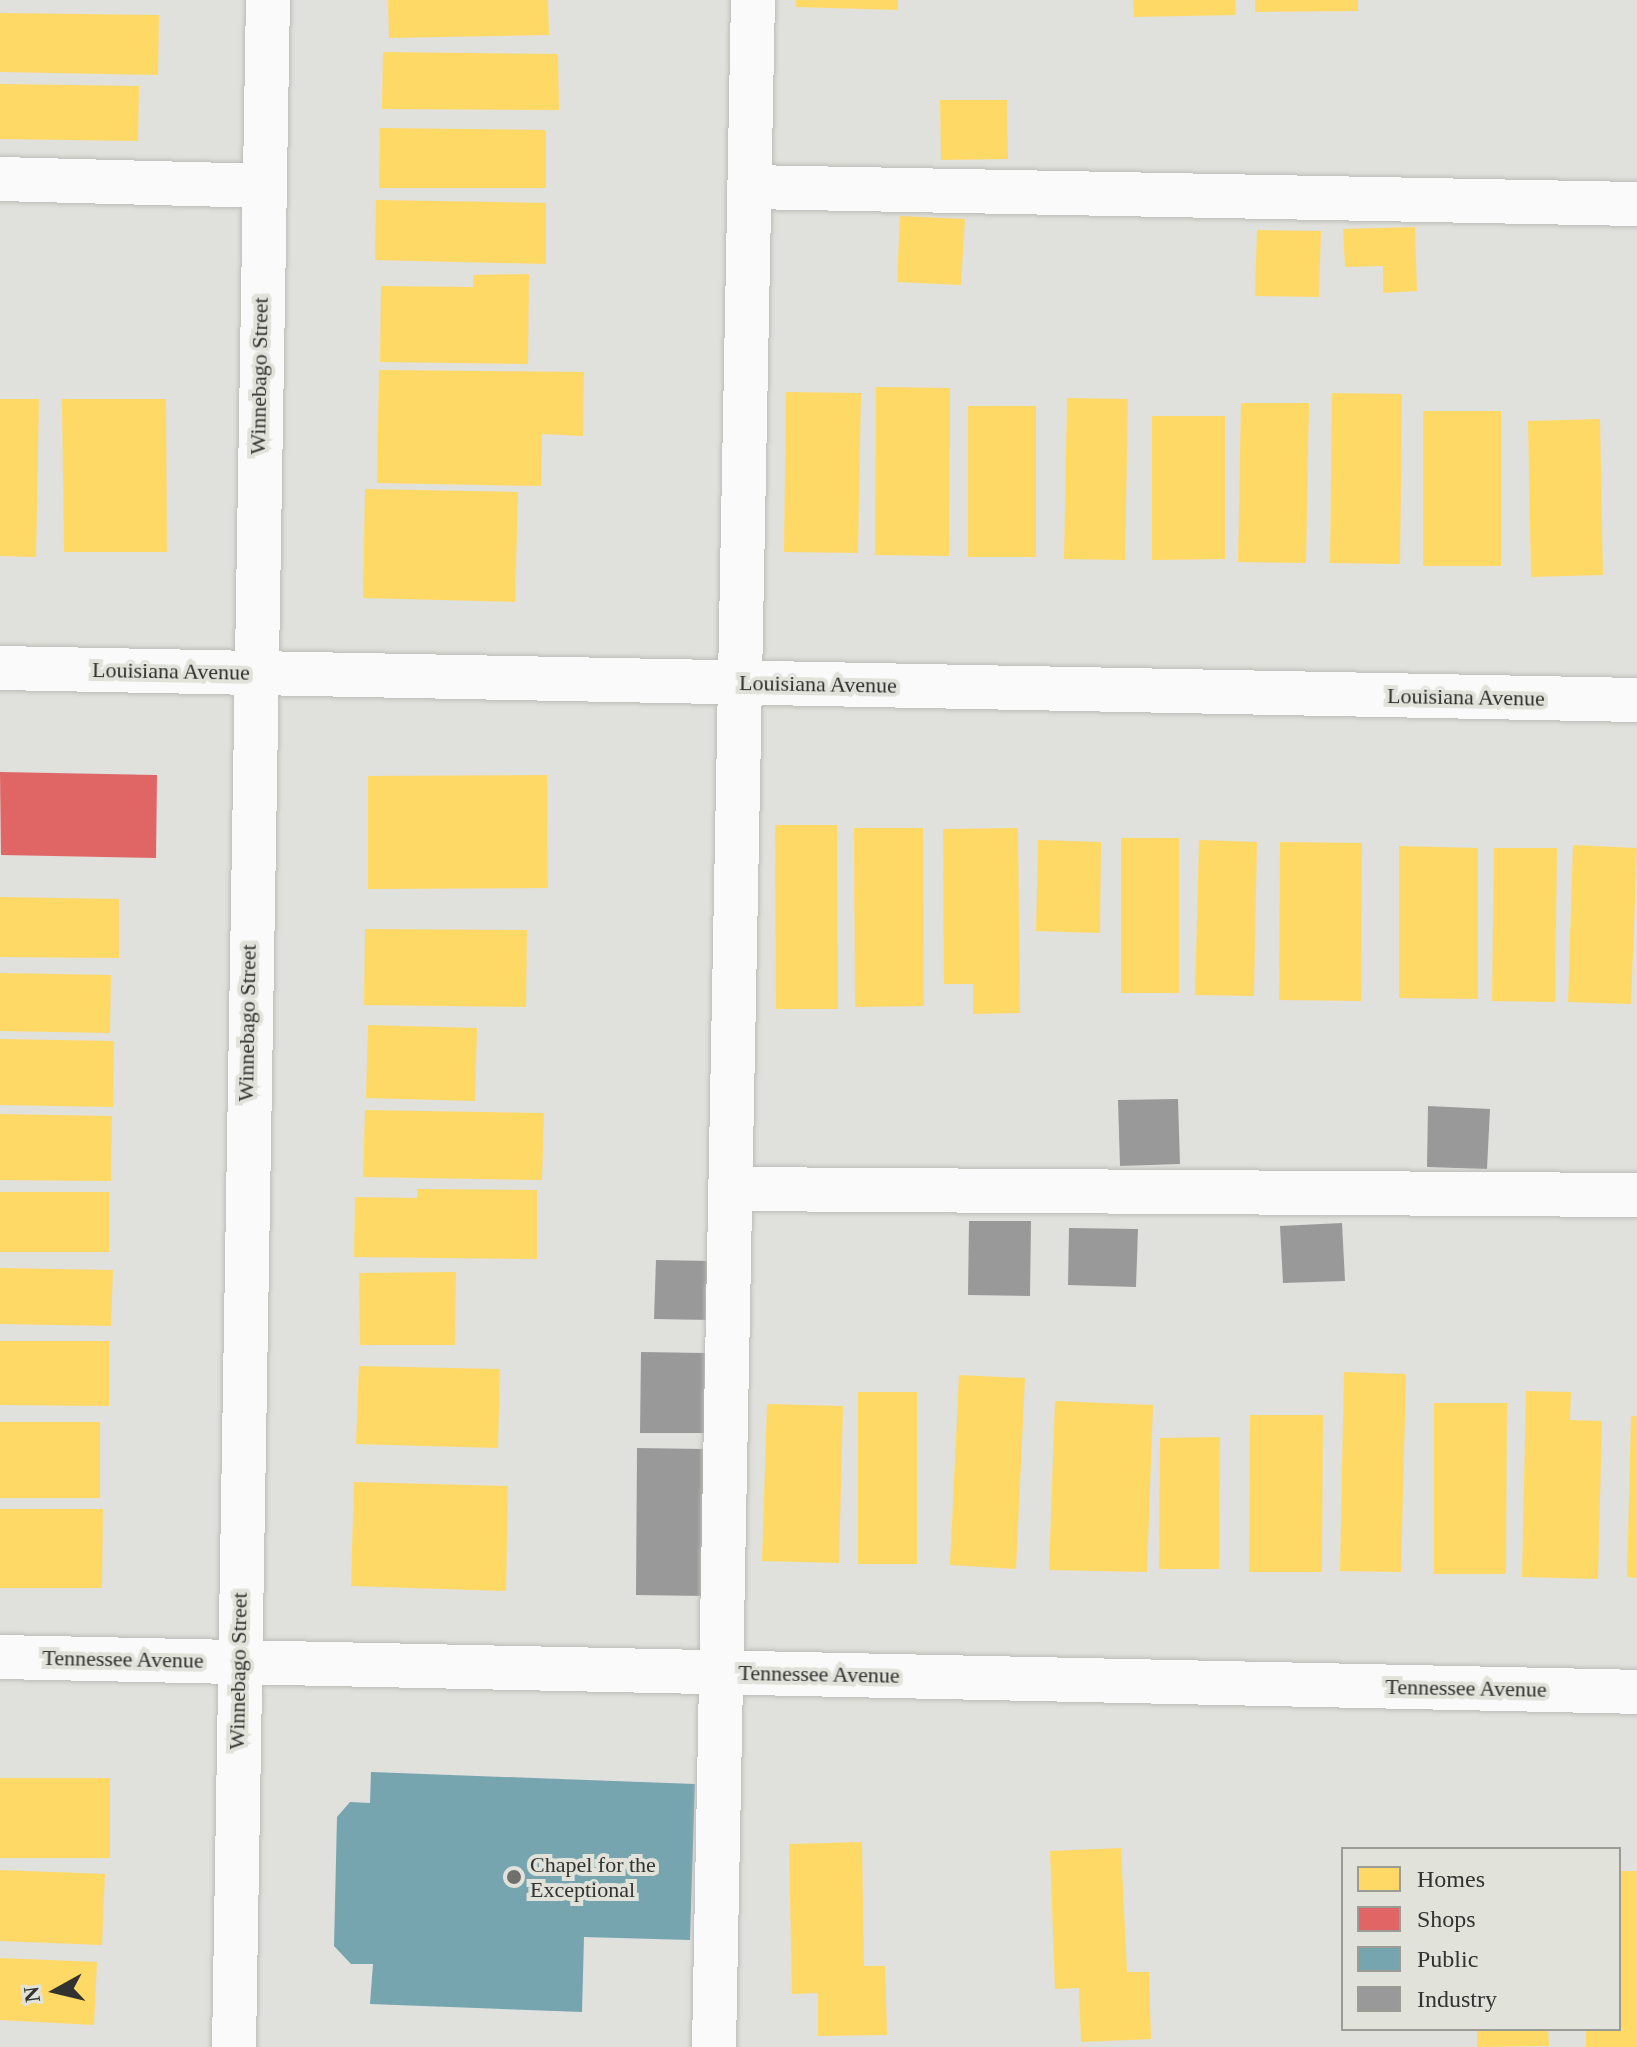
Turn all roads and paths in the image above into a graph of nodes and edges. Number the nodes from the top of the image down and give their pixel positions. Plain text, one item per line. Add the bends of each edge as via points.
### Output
1 (268, 0) edge
2 (753, 0) edge
3 (0, 179) edge
4 (264, 186) junction
5 (750, 187) junction
6 (1637, 204) edge
7 (0, 668) edge
8 (252, 673) junction
9 (740, 683) junction
10 (1637, 700) edge
11 (730, 1189) junction
12 (1637, 1195) edge
13 (0, 1657) edge
14 (239, 1661) junction
15 (721, 1672) junction
16 (1637, 1692) edge
17 (234, 2047) edge
18 (714, 2047) edge

1 - 4 street, Winnebago Street
2 - 5 street
3 - 4 street
4 - 8 street, Winnebago Street
5 - 6 street
5 - 9 street
7 - 8 street, Louisiana Avenue
8 - 9 street, Louisiana Avenue
8 - 14 street, Winnebago Street
9 - 10 street, Louisiana Avenue
9 - 11 street
11 - 12 street
11 - 15 street
13 - 14 street, Tennessee Avenue
14 - 15 street, Tennessee Avenue
14 - 17 street, Winnebago Street
15 - 16 street, Tennessee Avenue
15 - 18 street

